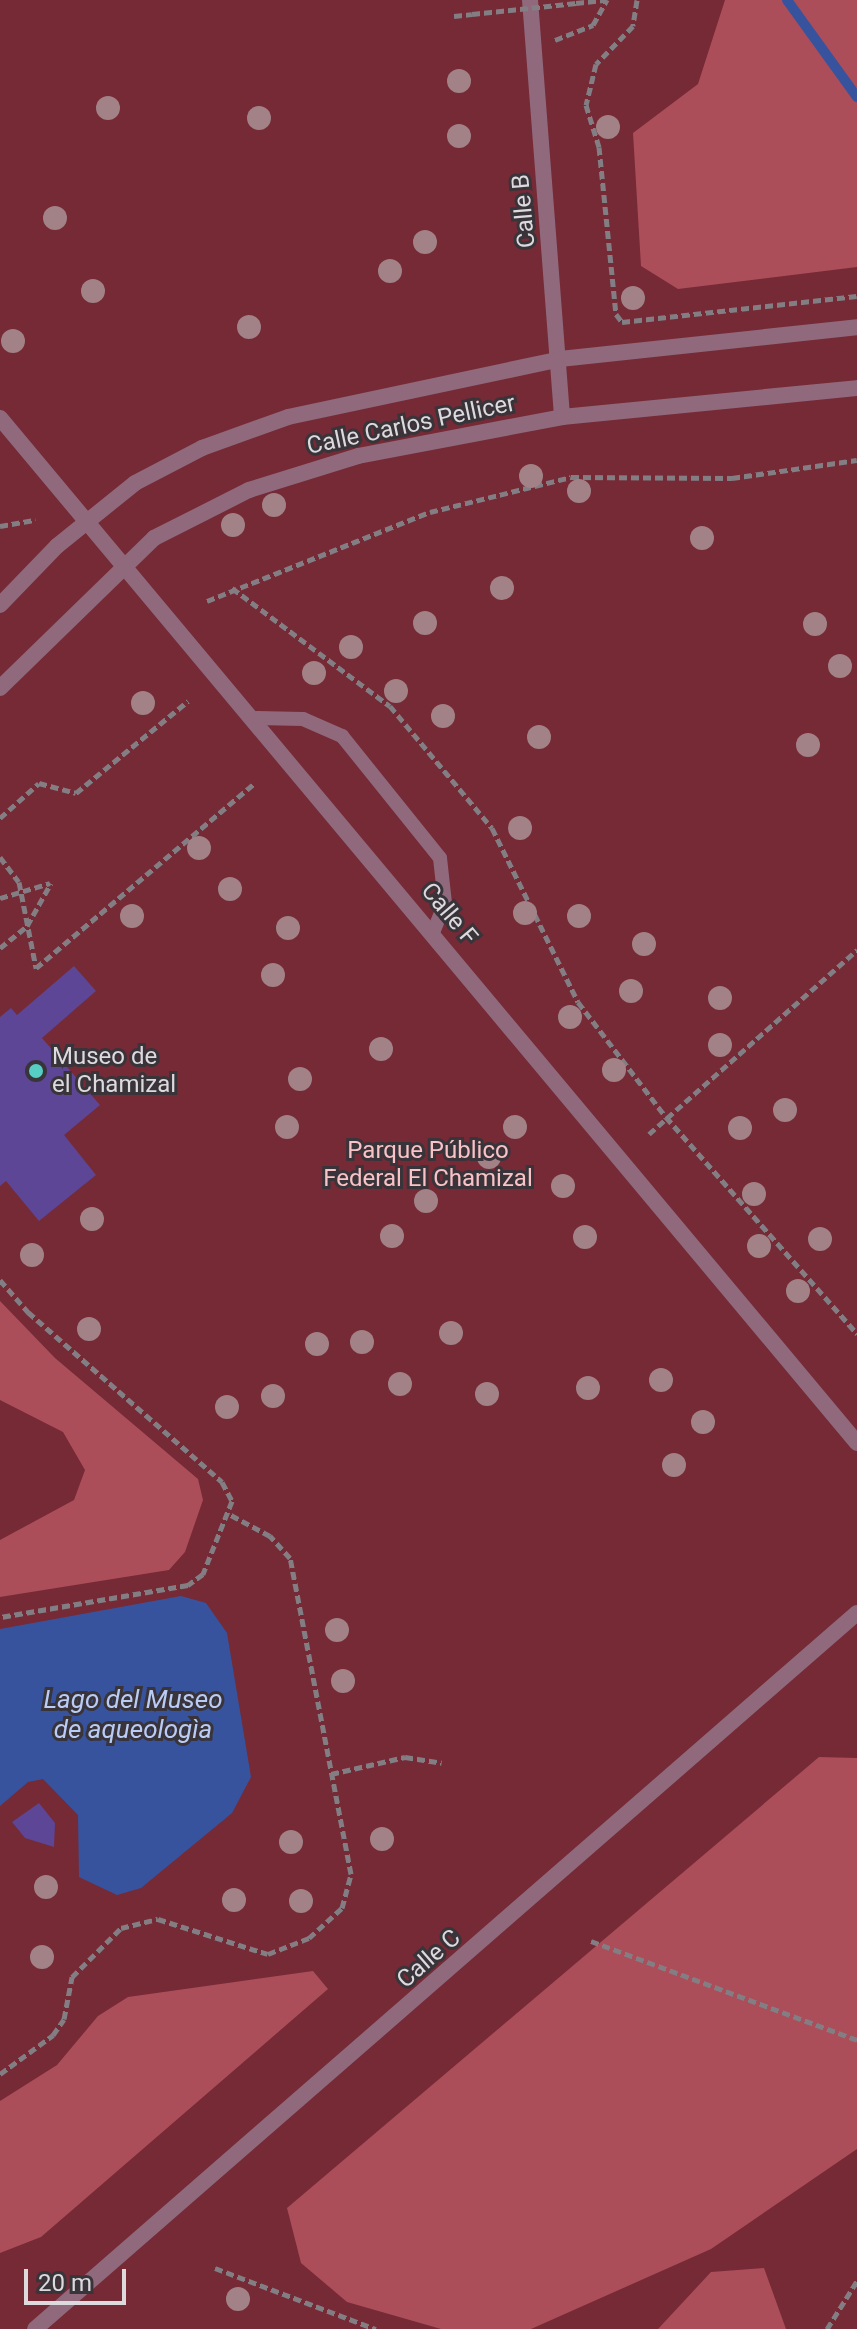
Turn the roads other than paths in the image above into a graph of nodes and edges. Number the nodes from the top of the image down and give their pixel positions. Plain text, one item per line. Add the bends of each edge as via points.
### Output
1 (530, 0) edge
2 (857, 327) edge
3 (560, 359) junction
4 (857, 388) edge
5 (562, 417) junction
6 (0, 418) edge
7 (88, 520) junction
8 (124, 564) junction
9 (0, 605) edge
10 (0, 688) edge
11 (257, 718) junction
12 (433, 932) junction
13 (857, 1443) edge
14 (855, 1621) edge
15 (35, 2329) edge

1 - 3 street, Calle B
2 - 3 street, Calle Carlos Pellicer
3 - 5 street, Calle B
3 - 7 street, Calle Carlos Pellicer via 389,391 288,417 202,448 135,483
4 - 5 street, Calle Carlos Pellicer
5 - 8 street, Calle Carlos Pellicer via 358,456 249,490 190,516
6 - 7 street, Calle F
7 - 8 street, Calle F
7 - 9 street, Calle Carlos Pellicer
8 - 10 street, Calle Carlos Pellicer
8 - 11 street, Calle F
11 - 12 street, Calle F
11 - 12 lane via 303,719 342,736 440,858 445,903
12 - 13 street, Calle F
14 - 15 street, Calle C

